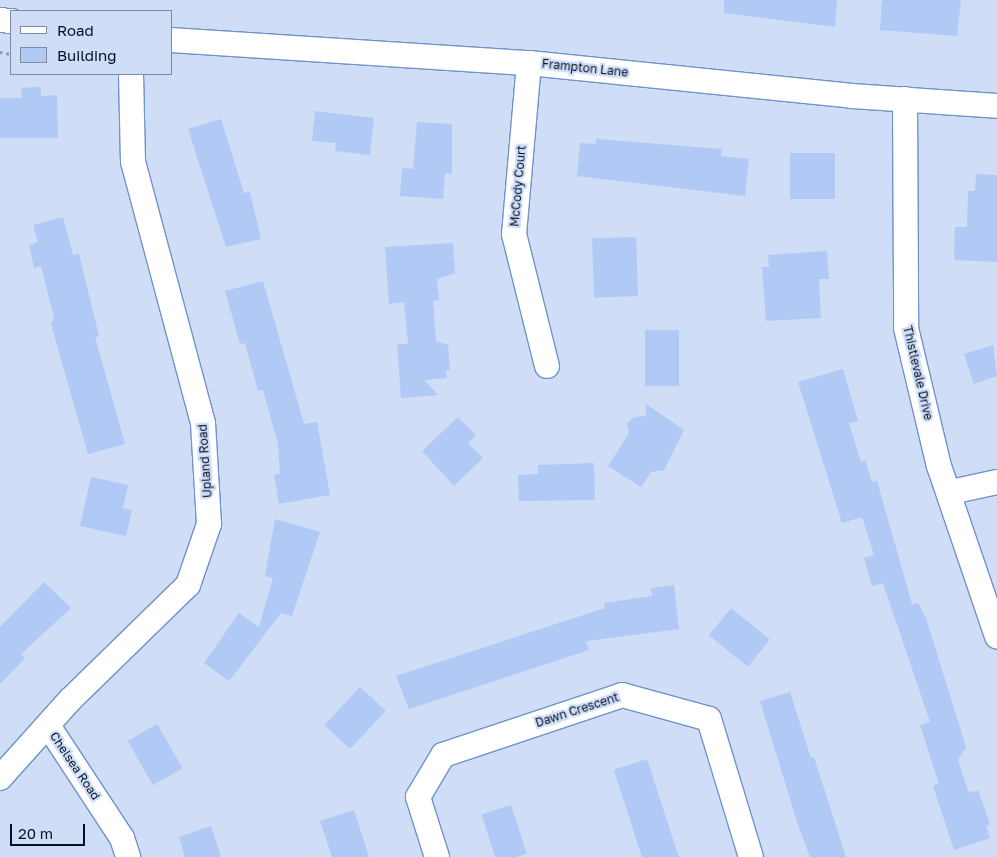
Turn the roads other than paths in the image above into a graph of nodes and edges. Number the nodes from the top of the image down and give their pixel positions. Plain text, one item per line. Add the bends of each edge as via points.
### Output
1 (172, 40) edge
2 (529, 62) junction
3 (131, 75) edge
4 (905, 99) junction
5 (997, 106) edge
6 (547, 366) dead end
7 (997, 482) edge
8 (951, 492) junction
9 (997, 636) edge
10 (49, 727) junction
11 (0, 778) edge
12 (128, 857) edge
13 (436, 857) edge
14 (751, 857) edge

1 - 2 street, Frampton Lane
2 - 4 street, Frampton Lane
2 - 6 street, McCody Court via 514,234
3 - 10 street, Upland Road via 133,162 203,423 209,524 188,585
4 - 5 street, Frampton Lane
4 - 8 street, Thistlevale Drive via 906,328 940,466
7 - 8 street
8 - 9 street, Thistlevale Drive
10 - 11 street, Upland Road
10 - 12 street, Chelsea Road via 122,838
13 - 14 street, Dawn Crescent via 418,797 443,755 622,695 709,719

